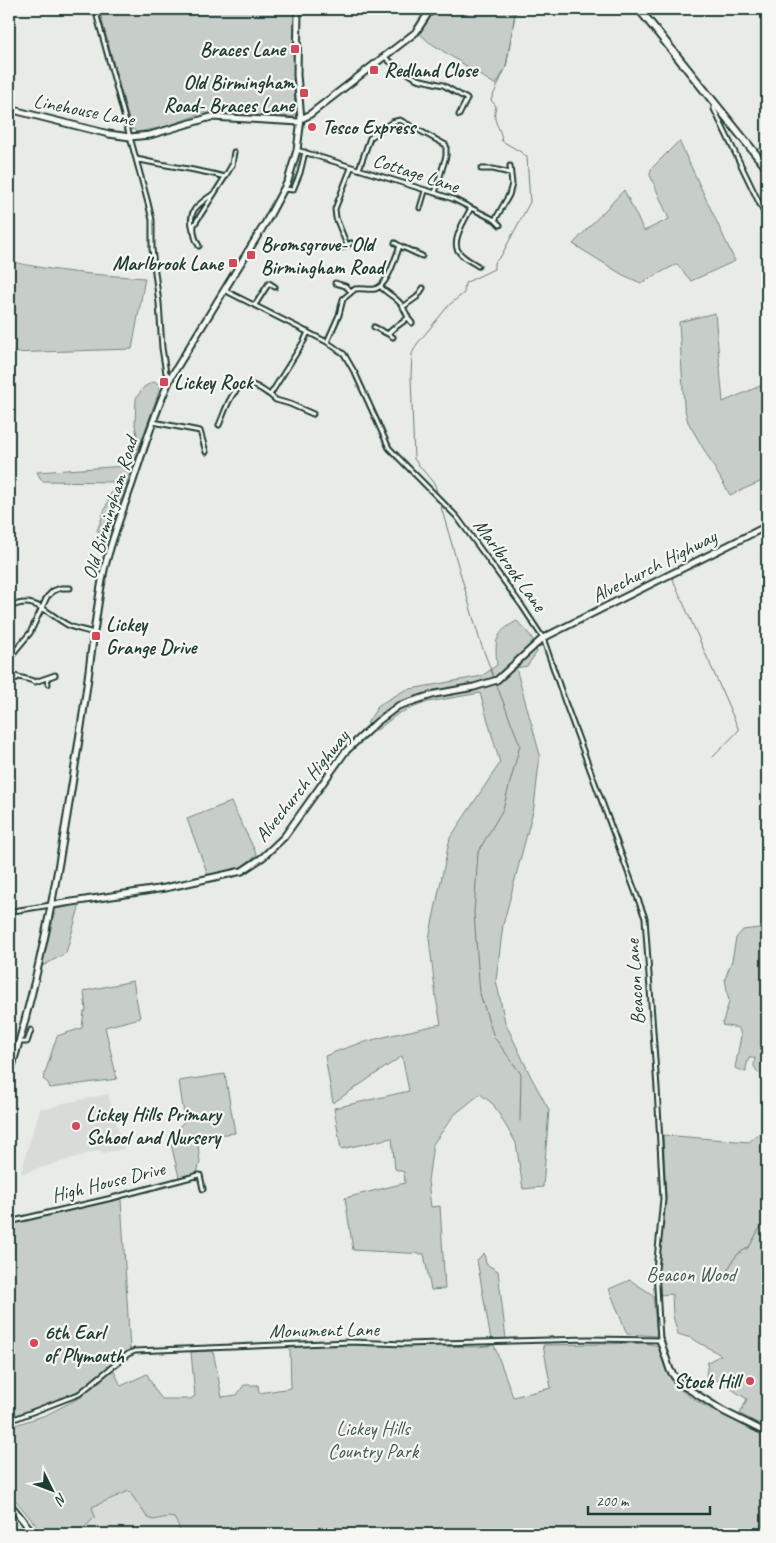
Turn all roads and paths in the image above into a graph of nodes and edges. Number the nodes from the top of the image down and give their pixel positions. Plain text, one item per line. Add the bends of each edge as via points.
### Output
1 (95, 9) edge
2 (298, 9) edge
3 (431, 9) edge
4 (639, 9) edge
5 (384, 56) junction
6 (714, 104) junction
7 (9, 109) edge
8 (459, 115) dead end
9 (301, 120) junction
10 (130, 137) junction
11 (297, 150) junction
12 (234, 152) dead end
13 (305, 152) junction
14 (136, 159) junction
15 (510, 166) dead end
16 (351, 168) junction
17 (767, 168) edge
18 (482, 169) dead end
19 (359, 170) junction
20 (510, 173) junction
21 (225, 177) junction
22 (285, 189) junction
23 (425, 191) junction
24 (216, 192) junction
25 (435, 193) junction
26 (420, 208) dead end
27 (471, 208) junction
28 (767, 219) edge
29 (494, 220) junction
30 (500, 225) dead end
31 (193, 230) junction
32 (395, 243) dead end
33 (199, 246) dead end
34 (400, 246) junction
35 (341, 248) dead end
36 (422, 256) dead end
37 (478, 266) dead end
38 (335, 283) dead end
39 (381, 286) junction
40 (275, 287) dead end
41 (423, 288) dead end
42 (224, 290) junction
43 (350, 291) junction
44 (255, 305) junction
45 (403, 307) junction
46 (408, 317) junction
47 (412, 323) dead end
48 (374, 327) dead end
49 (308, 332) junction
50 (388, 334) junction
51 (393, 338) dead end
52 (327, 342) junction
53 (171, 377) junction
54 (270, 395) junction
55 (314, 414) dead end
56 (153, 422) junction
57 (219, 425) dead end
58 (206, 452) dead end
59 (767, 526) edge
60 (70, 588) dead end
61 (43, 607) junction
62 (9, 608) edge
63 (93, 633) junction
64 (543, 638) junction
65 (9, 664) edge
66 (9, 672) edge
67 (55, 675) dead end
68 (18, 678) junction
69 (47, 678) junction
70 (9, 683) edge
71 (48, 684) dead end
72 (52, 905) junction
73 (12, 911) dead end
74 (31, 1030) dead end
75 (19, 1042) junction
76 (11, 1059) edge
77 (9, 1076) edge
78 (204, 1189) dead end
79 (9, 1222) edge
80 (660, 1340) junction
81 (9, 1421) edge
82 (767, 1433) edge
83 (9, 1503) edge
84 (34, 1534) edge

1 - 10 street
2 - 9 street, Old Birmingham Road via 297,75
3 - 5 street via 416,32
4 - 6 highway
5 - 8 street via 417,79 444,86 467,98
5 - 9 street
6 - 17 highway
6 - 28 street
7 - 10 street, Linehouse Lane
9 - 10 street, Linehouse Lane via 211,117 150,136
9 - 11 street, Old Birmingham Road
10 - 14 street
11 - 13 street, Cottage Lane
11 - 22 street, Old Birmingham Road
12 - 21 street via 232,165
13 - 16 street, Cottage Lane
13 - 22 street via 293,190
14 - 21 street
14 - 53 street via 152,220 162,348 166,372
15 - 20 street
16 - 19 street, Cottage Lane
16 - 35 street via 336,209 336,218 349,244
18 - 20 street, Cottage Lane
19 - 23 street, Cottage Lane
19 - 25 street via 370,138 400,120 446,145
20 - 29 street via 509,195
21 - 24 street
22 - 42 street, Old Birmingham Road
23 - 25 street, Cottage Lane
23 - 26 street
24 - 31 street
24 - 31 street via 191,214
25 - 27 street, Cottage Lane
27 - 29 street, Cottage Lane
27 - 37 street via 456,238 456,246 458,252
29 - 30 street, Cottage Lane
31 - 33 street
32 - 34 street
34 - 36 street
34 - 39 street
38 - 43 street
39 - 43 street
39 - 45 street
40 - 44 street via 268,283
41 - 45 street via 417,298
42 - 44 street, Marlbrook Lane
42 - 53 street, Old Birmingham Road
43 - 52 street via 343,299
44 - 49 street, Marlbrook Lane
45 - 46 street
46 - 47 street
46 - 50 street
48 - 50 street
49 - 52 street, Marlbrook Lane
49 - 54 street
50 - 51 street
52 - 64 street, Marlbrook Lane via 344,354 389,448 457,517
53 - 56 street, Old Birmingham Road
54 - 55 street
54 - 57 street via 253,385 241,386 234,393
56 - 58 street via 200,431
56 - 63 street, Old Birmingham Road via 111,546
59 - 64 street, Alvechurch Highway
60 - 61 street via 53,592
61 - 62 street via 24,603
61 - 63 street via 68,626
61 - 65 street
63 - 72 street, Old Birmingham Road via 83,719
64 - 72 street, Alvechurch Highway via 497,680 435,694 398,706 384,716 345,752 284,837 242,871 166,888
64 - 80 street, Beacon Lane via 645,918 663,1199 656,1270
66 - 68 street
67 - 69 street
68 - 69 street via 34,682
68 - 70 street
69 - 71 street
72 - 73 street
72 - 75 street, Old Birmingham Road
74 - 75 street via 27,1042
75 - 76 street, Old Birmingham Road
76 - 77 street, Old Birmingham Road
78 - 79 street, High House Drive via 198,1174
80 - 81 street, Monument Lane via 350,1342 135,1351 79,1394
80 - 82 street via 670,1370 679,1383 723,1411
83 - 84 street

